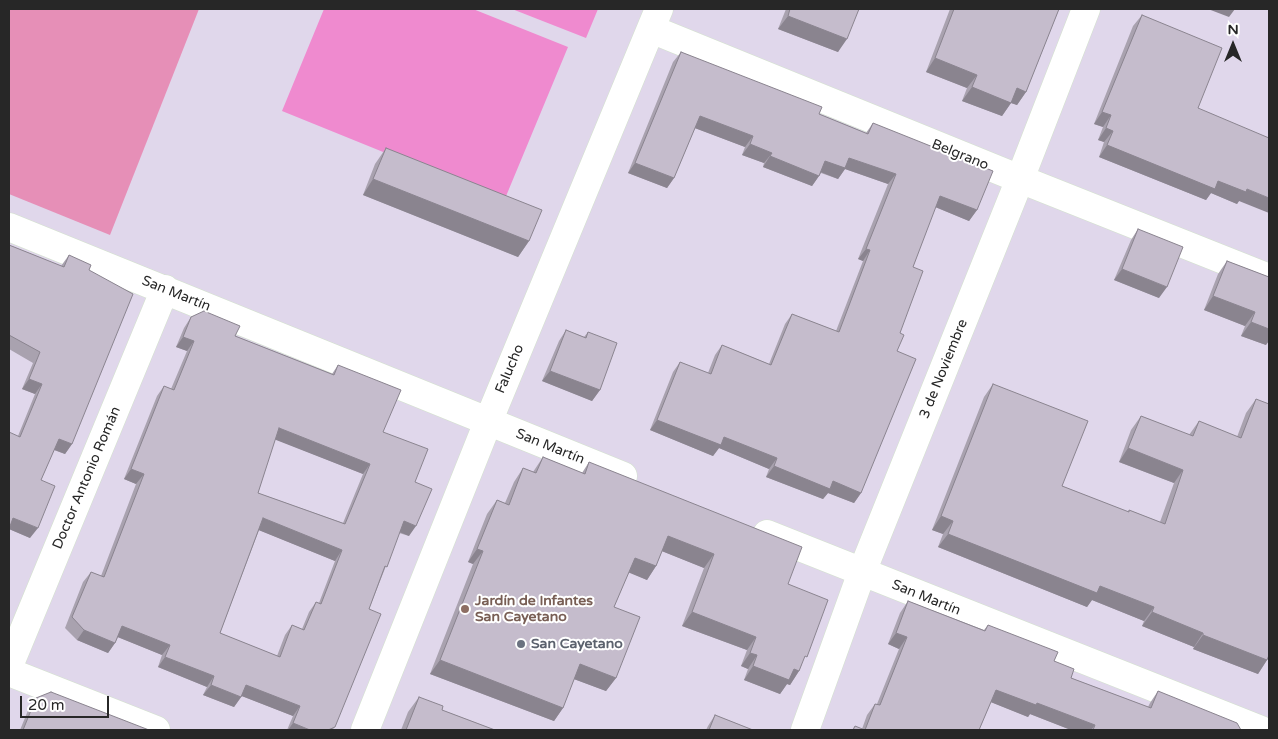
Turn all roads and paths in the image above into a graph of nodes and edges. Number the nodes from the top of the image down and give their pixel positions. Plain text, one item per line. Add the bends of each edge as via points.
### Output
1 (1086, 9) edge
2 (655, 19) edge
3 (1020, 179) junction
4 (9, 227) edge
5 (1269, 278) edge
6 (166, 289) junction
7 (488, 422) junction
8 (643, 484) edge
9 (744, 524) edge
10 (862, 572) junction
11 (9, 666) edge
12 (9, 672) edge
13 (156, 730) edge
14 (365, 730) edge
15 (805, 730) edge
16 (1261, 730) edge

1 - 3 street, 3 de Noviembre
2 - 3 street, Belgrano
2 - 7 street, Falucho
3 - 5 street, Belgrano
3 - 10 street, 3 de Noviembre
4 - 6 street, San Martín
6 - 7 street, San Martín
6 - 11 street, Doctor Antonio Román
7 - 8 street, San Martín
7 - 14 street, Falucho
9 - 10 street, San Martín
10 - 15 street, 3 de Noviembre
10 - 16 street, San Martín
12 - 13 street

